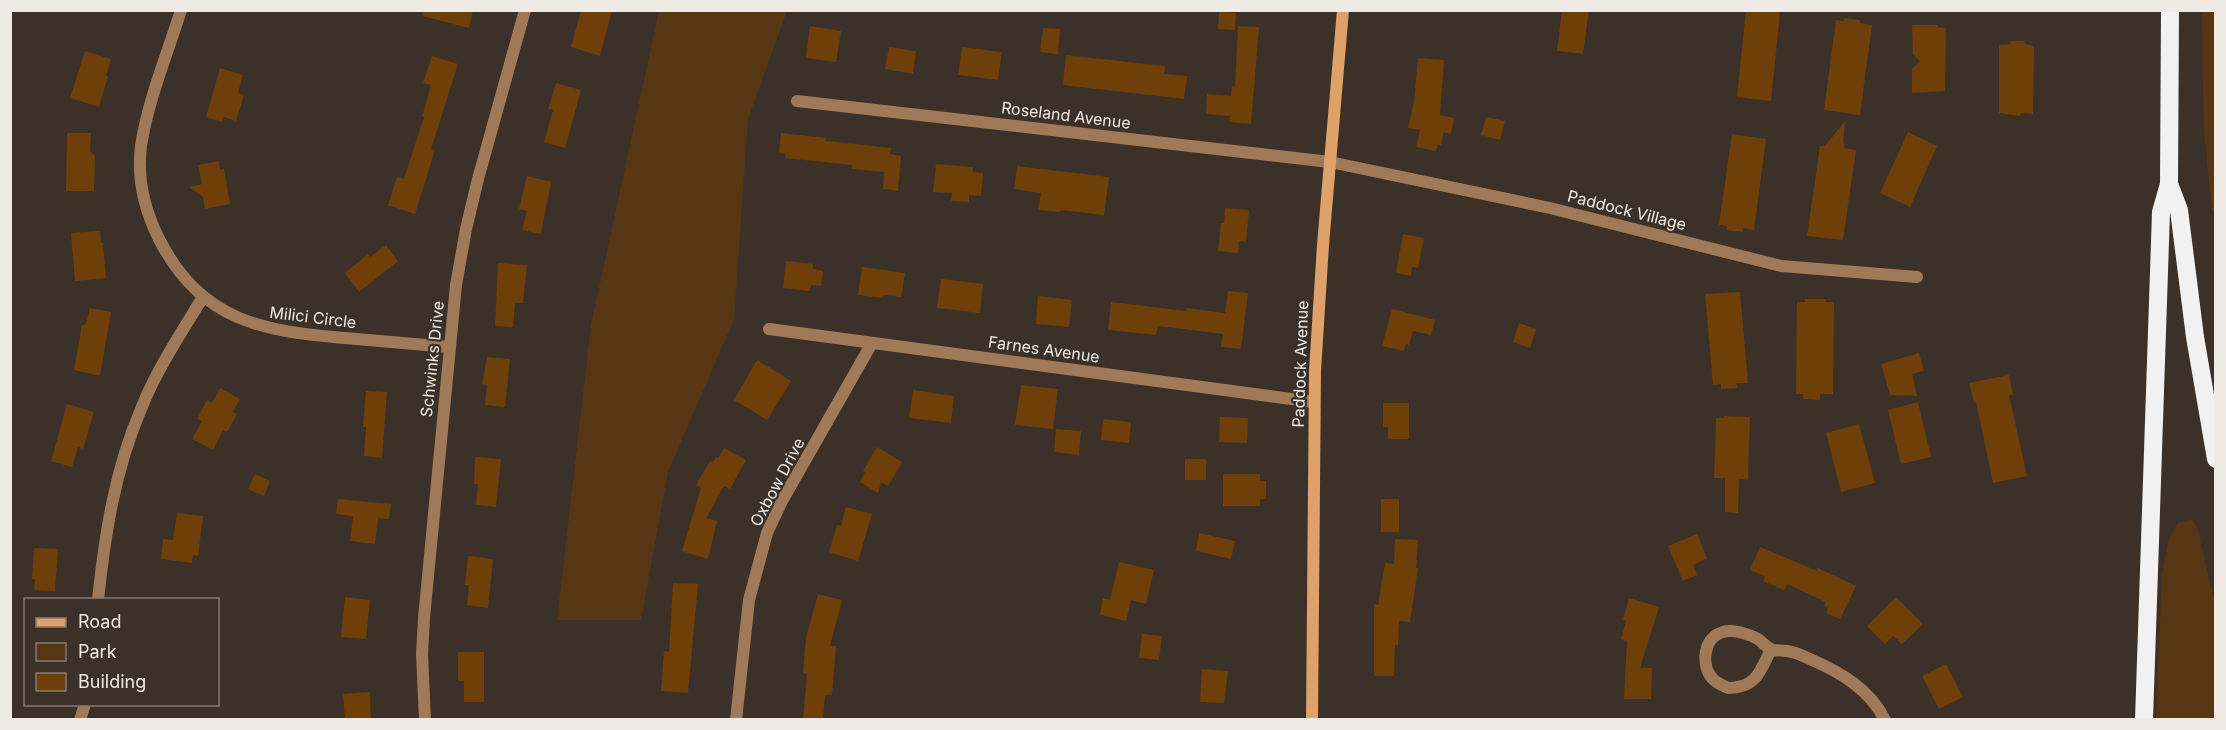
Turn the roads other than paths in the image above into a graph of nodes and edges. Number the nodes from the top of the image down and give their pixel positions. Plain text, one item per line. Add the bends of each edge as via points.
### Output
1 (181, 10) edge
2 (525, 10) edge
3 (1343, 10) edge
4 (2170, 10) edge
5 (797, 101) dead end
6 (1330, 162) junction
7 (2169, 184) junction
8 (1917, 277) dead end
9 (203, 297) junction
10 (769, 329) dead end
11 (872, 343) junction
12 (449, 347) junction
13 (1314, 402) junction
14 (2216, 459) edge
15 (98, 598) edge
16 (1771, 649) junction
17 (425, 720) edge
18 (736, 720) edge
19 (1312, 720) edge
20 (1885, 720) edge
21 (2144, 720) edge

1 - 9 street, Milici Circle via 147,120 141,148 141,178 145,203 160,242
2 - 12 street, Schwinks Drive via 466,229
3 - 6 main road, Paddock Avenue
4 - 7 highway
5 - 6 street, Roseland Avenue
6 - 8 street, Paddock Village via 1550,208 1781,266
6 - 13 main road, Paddock Avenue
7 - 14 highway via 2179,210
7 - 21 highway via 2161,212
9 - 12 street, Milici Circle via 231,315 261,327 298,334
9 - 15 street via 159,370 124,454 104,541
10 - 11 street, Farnes Avenue
11 - 13 street, Farnes Avenue
11 - 18 street, Oxbow Drive via 767,533 749,600
12 - 17 street, Schwinks Drive via 424,618
13 - 19 main road, Paddock Avenue
16 - 16 street via 1748,635 1723,632 1710,642 1707,669 1728,688 1748,684 1754,681
16 - 20 street via 1792,652 1849,680

